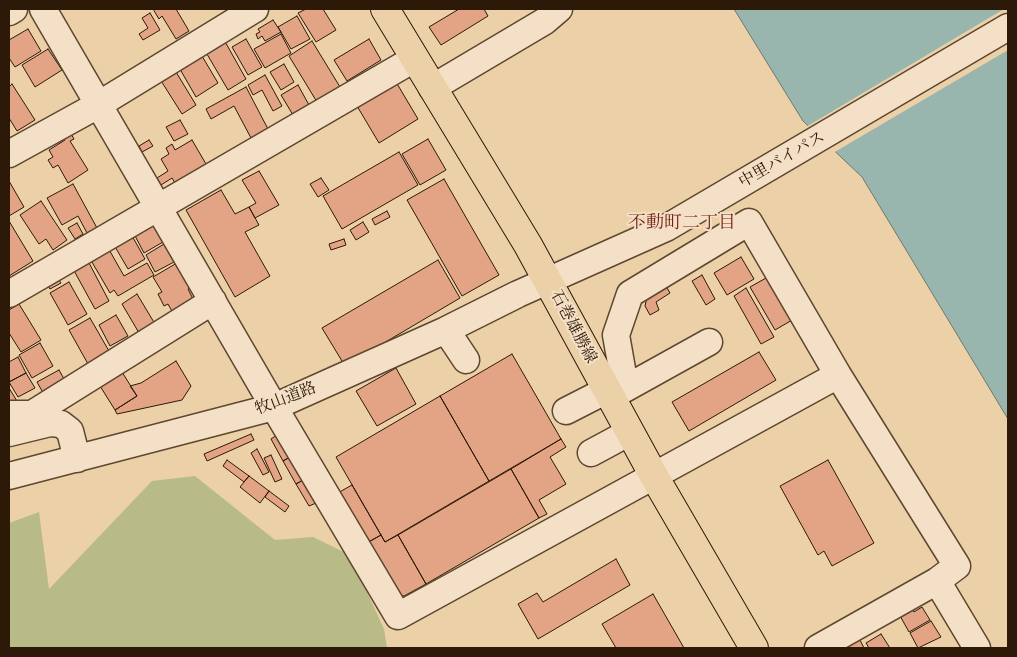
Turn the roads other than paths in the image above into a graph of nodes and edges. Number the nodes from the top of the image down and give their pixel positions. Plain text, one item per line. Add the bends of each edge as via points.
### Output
1 (14, 9) edge
2 (43, 9) edge
3 (255, 9) edge
4 (385, 9) edge
5 (558, 9) edge
6 (9, 12) edge
7 (1008, 26) edge
8 (414, 59) junction
9 (432, 88) junction
10 (98, 105) junction
11 (9, 154) edge
12 (158, 206) junction
13 (549, 282) junction
14 (9, 294) edge
15 (213, 301) junction
16 (446, 330) junction
17 (709, 342) dead end
18 (466, 360) dead end
19 (838, 375) junction
20 (606, 390) junction
21 (274, 407) junction
22 (566, 411) dead end
23 (9, 414) edge
24 (630, 432) junction
25 (9, 433) edge
26 (591, 453) dead end
27 (78, 459) junction
28 (9, 476) edge
29 (654, 476) junction
30 (937, 581) junction
31 (754, 648) edge
32 (818, 648) edge
33 (977, 648) edge

1 - 6 street
2 - 10 street
3 - 10 street
4 - 8 main road, 石巻雄勝線
5 - 9 street via 545,21
7 - 13 street, 中里バイパス via 666,228
8 - 9 main road, 石巻雄勝線
8 - 12 street
9 - 13 main road, 石巻雄勝線
10 - 11 street
10 - 12 street
12 - 14 street
12 - 15 street
13 - 16 street, 牧山道路
13 - 20 main road, 石巻雄勝線
15 - 21 street
15 - 23 street via 32,414
16 - 18 street
16 - 21 street, 牧山道路
17 - 20 street
19 - 20 street via 749,222 630,294 616,335 622,369
19 - 29 street
19 - 30 street via 957,566
20 - 22 street
20 - 24 main road, 石巻雄勝線
21 - 27 street, 牧山道路
21 - 29 street via 398,616
24 - 26 street
24 - 29 main road, 石巻雄勝線
25 - 27 street via 50,423 61,424 70,431
27 - 28 street, 牧山道路
29 - 31 main road, 石巻雄勝線
30 - 32 street
30 - 33 street

